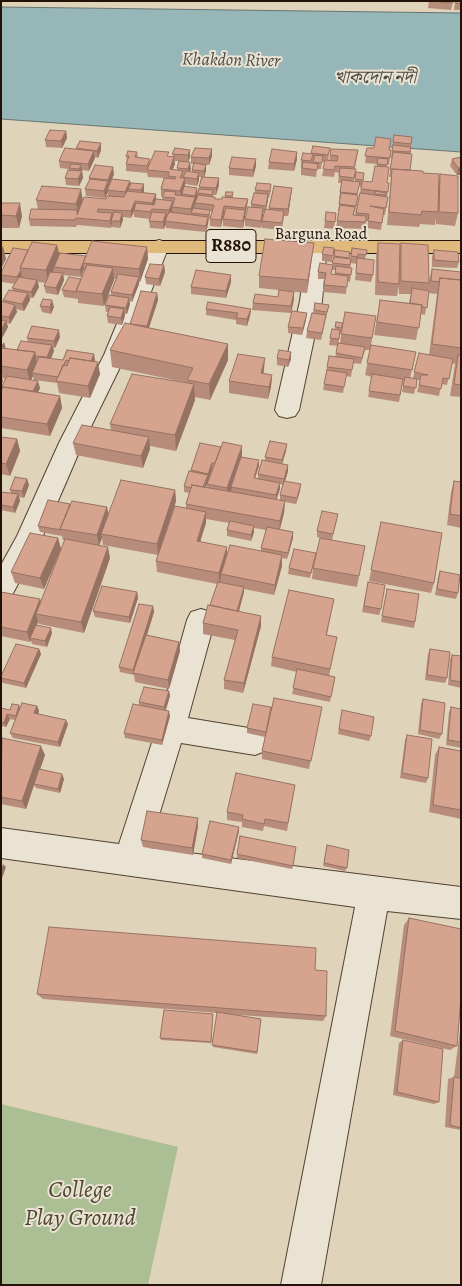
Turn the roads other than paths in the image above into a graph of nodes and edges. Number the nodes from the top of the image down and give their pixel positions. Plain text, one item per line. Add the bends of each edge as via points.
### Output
1 (461, 235) edge
2 (1, 236) edge
3 (159, 246) junction
4 (316, 246) junction
5 (1, 247) edge
6 (461, 247) edge
7 (287, 410) dead end
8 (1, 591) edge
9 (201, 620) dead end
10 (171, 728) junction
11 (255, 742) dead end
12 (1, 843) edge
13 (130, 860) junction
14 (374, 893) junction
15 (461, 902) edge
16 (301, 1285) edge

1 - 2 main road, Barguna Road / R880
3 - 4 main road, Barguna Road / R880
3 - 5 main road, Barguna Road / R880
3 - 8 street via 115,355
4 - 6 main road, Barguna Road / R880
4 - 7 street via 311,301
9 - 10 street
10 - 11 street
10 - 13 street
12 - 13 street
13 - 14 street
14 - 15 street
14 - 16 street

